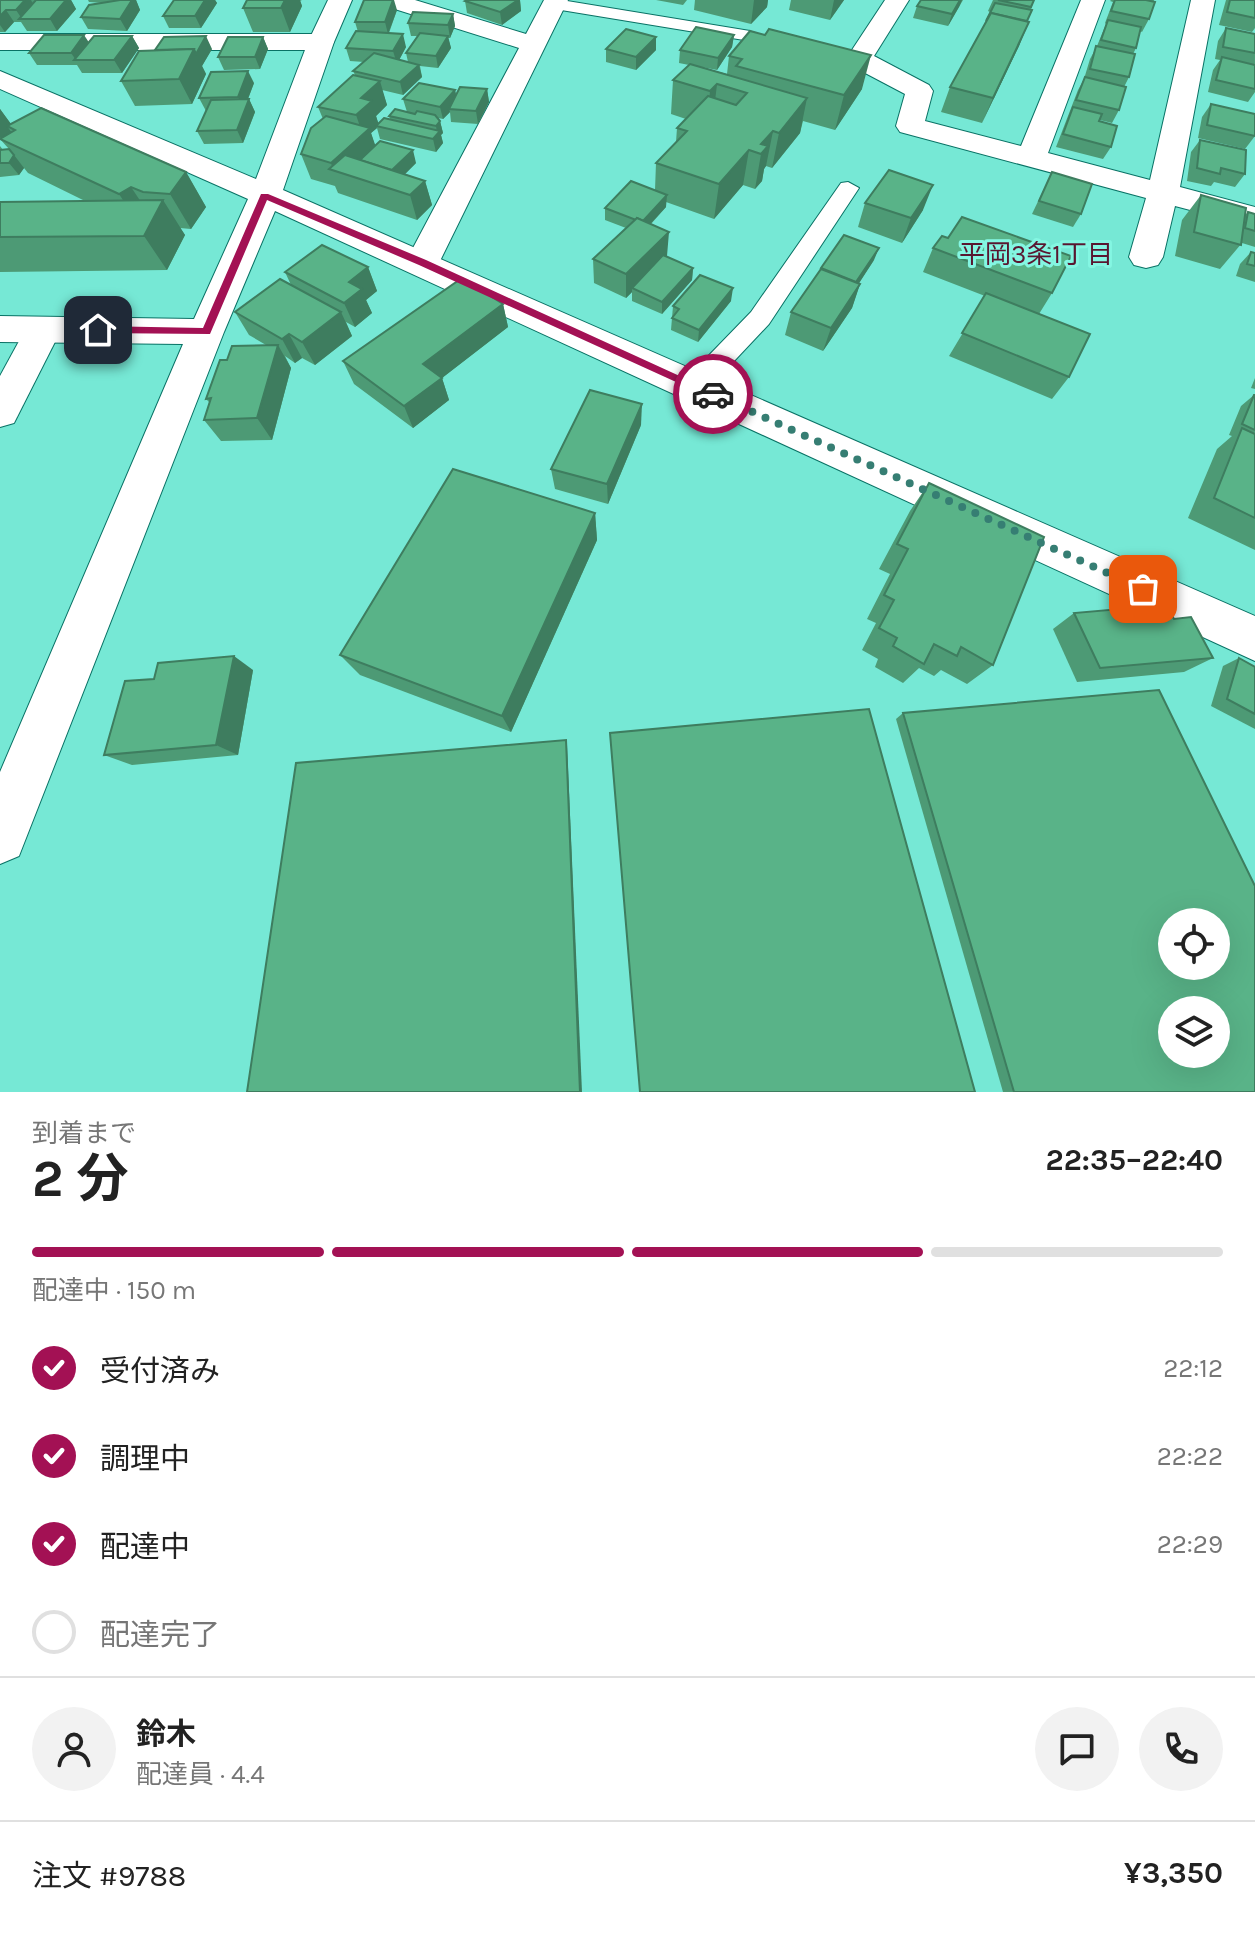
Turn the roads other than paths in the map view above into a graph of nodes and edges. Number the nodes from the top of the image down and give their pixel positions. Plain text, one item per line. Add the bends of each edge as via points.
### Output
1 (340, 0) edge
2 (390, 0) edge
3 (897, 0) edge
4 (1093, 0) edge
5 (1203, 0) edge
6 (555, 2) edge
7 (1195, 29) junction
8 (1225, 35) edge
9 (750, 36) edge
10 (0, 42) edge
11 (321, 42) junction
12 (535, 45) junction
13 (0, 79) edge
14 (1180, 102) junction
15 (1210, 108) edge
16 (1031, 158) junction
17 (848, 188) dead end
18 (1163, 193) junction
19 (264, 196) junction
20 (1255, 217) edge
21 (1146, 257) dead end
22 (422, 263) junction
23 (0, 329) edge
24 (43, 330) junction
25 (206, 332) junction
26 (695, 386) junction
27 (0, 412) edge
28 (1255, 639) edge
29 (0, 837) edge

1 - 11 street
2 - 12 street
3 - 16 street via 859,59 919,91 910,126
4 - 16 street
5 - 7 street
6 - 9 lane
6 - 12 street
7 - 8 street
7 - 14 street
10 - 11 street via 152,32
11 - 19 street
12 - 22 street
13 - 19 street
14 - 15 street
14 - 18 street
16 - 18 street
17 - 26 lane via 760,318
18 - 20 street
18 - 21 street
19 - 22 street
19 - 25 street
22 - 26 street
23 - 24 street
24 - 25 street
24 - 27 street
25 - 29 street
26 - 28 street

